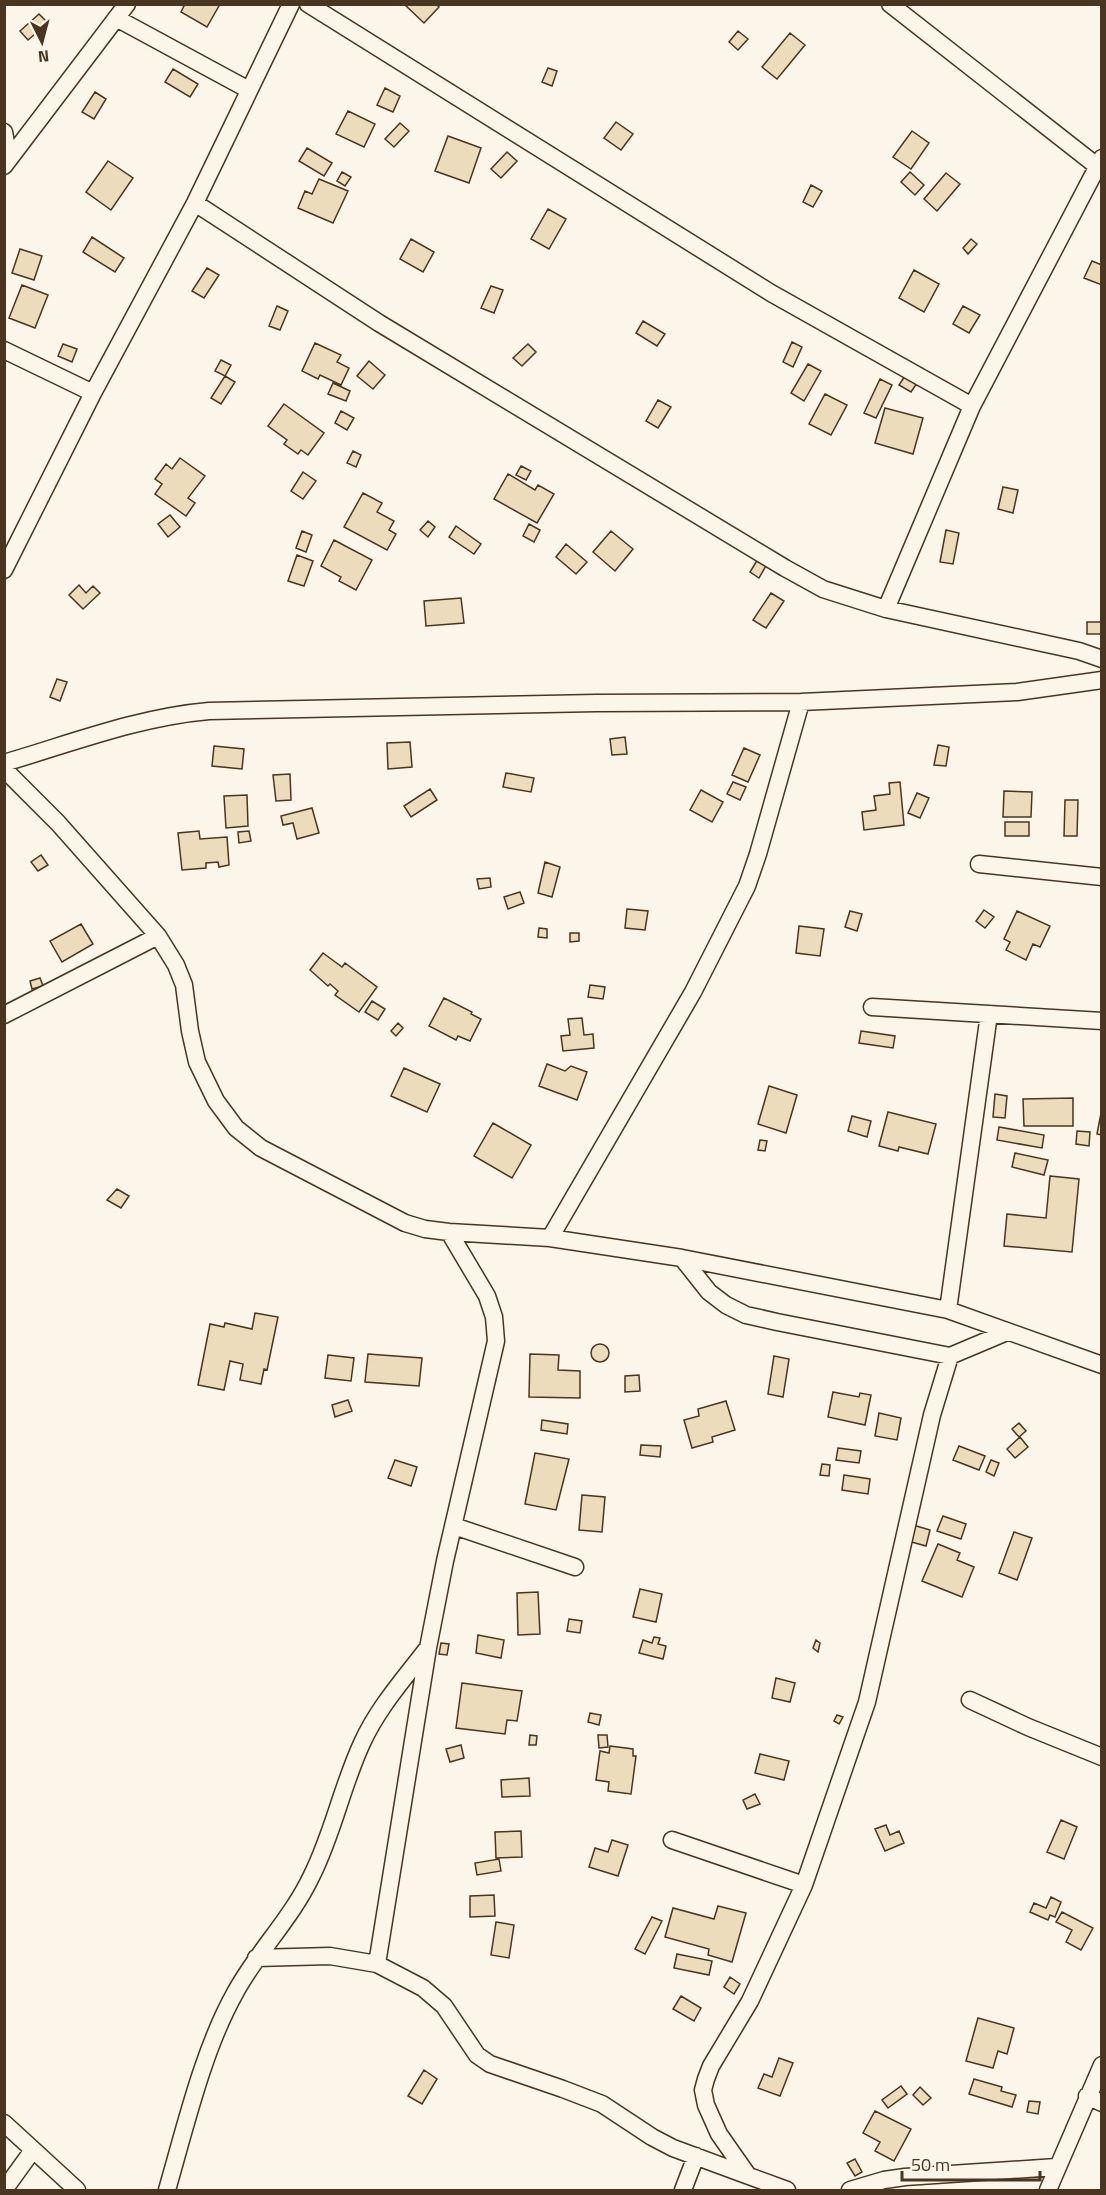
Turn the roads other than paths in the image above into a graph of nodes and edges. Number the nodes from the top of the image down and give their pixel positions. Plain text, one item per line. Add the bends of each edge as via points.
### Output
1 (291, 4) edge
2 (308, 4) edge
3 (890, 4) edge
4 (122, 11) edge
5 (249, 90) junction
6 (4, 132) edge
7 (7, 162) edge
8 (1100, 165) edge
9 (195, 203) junction
10 (4, 350) edge
11 (93, 393) junction
12 (972, 406) junction
13 (4, 570) edge
14 (886, 609) junction
15 (1101, 659) edge
16 (1101, 680) edge
17 (801, 702) junction
18 (4, 763) edge
19 (4, 770) edge
20 (979, 864) dead end
21 (1101, 877) edge
22 (158, 936) junction
23 (872, 1007) dead end
24 (989, 1014) junction
25 (4, 1015) edge
26 (1101, 1021) edge
27 (449, 1232) junction
28 (550, 1238) junction
29 (682, 1258) junction
30 (948, 1310) junction
31 (1007, 1332) junction
32 (950, 1356) junction
33 (1101, 1365) edge
34 (454, 1526) junction
35 (575, 1567) dead end
36 (428, 1648) junction
37 (970, 1700) dead end
38 (1101, 1756) edge
39 (672, 1840) dead end
40 (804, 1885) junction
41 (256, 1958) junction
42 (377, 1964) junction
43 (1101, 2065) edge
44 (1094, 2099) edge
45 (4, 2123) edge
46 (33, 2150) junction
47 (696, 2156) junction
48 (1056, 2167) junction
49 (747, 2174) junction
50 (884, 2180) junction
51 (4, 2190) edge
52 (77, 2190) edge
53 (167, 2190) edge
54 (683, 2190) edge
55 (788, 2190) edge
56 (850, 2190) edge
57 (867, 2190) edge
58 (1048, 2190) edge

1 - 5 street
2 - 12 street via 771,293
3 - 8 street
4 - 5 street
4 - 7 street
5 - 9 street
6 - 7 street
8 - 12 street
9 - 11 street
9 - 14 street via 380,324 785,568 823,589
10 - 11 street
11 - 13 street
12 - 14 street
14 - 15 street via 1068,648
16 - 17 street via 1017,692
17 - 18 street via 209,711 143,721
17 - 28 street via 747,886 693,992
19 - 22 street via 58,823
20 - 21 street
22 - 25 street
22 - 27 street via 184,985 197,1062 216,1101 236,1128 261,1148 405,1223
23 - 24 street
24 - 26 street
24 - 30 street
27 - 28 street
27 - 34 street via 487,1296 496,1341
28 - 29 street
29 - 30 street
29 - 32 street via 709,1292 746,1315
30 - 31 street
31 - 32 street
31 - 33 street
32 - 40 street via 932,1415 867,1702
34 - 35 street
34 - 36 street
36 - 41 street via 376,1716 361,1745 312,1876
36 - 42 street
37 - 38 street
39 - 40 street
40 - 49 street via 750,2001 711,2066 703,2090 719,2134
41 - 42 street via 330,1956
41 - 53 street via 234,1993 212,2043
42 - 47 street via 423,1988 444,2006 477,2055 490,2064 602,2104 652,2137
43 - 44 street
44 - 48 street
45 - 46 street
46 - 51 street
46 - 52 street
47 - 49 street
47 - 54 street
48 - 50 street
48 - 58 street
49 - 55 street
50 - 56 street
50 - 57 street

